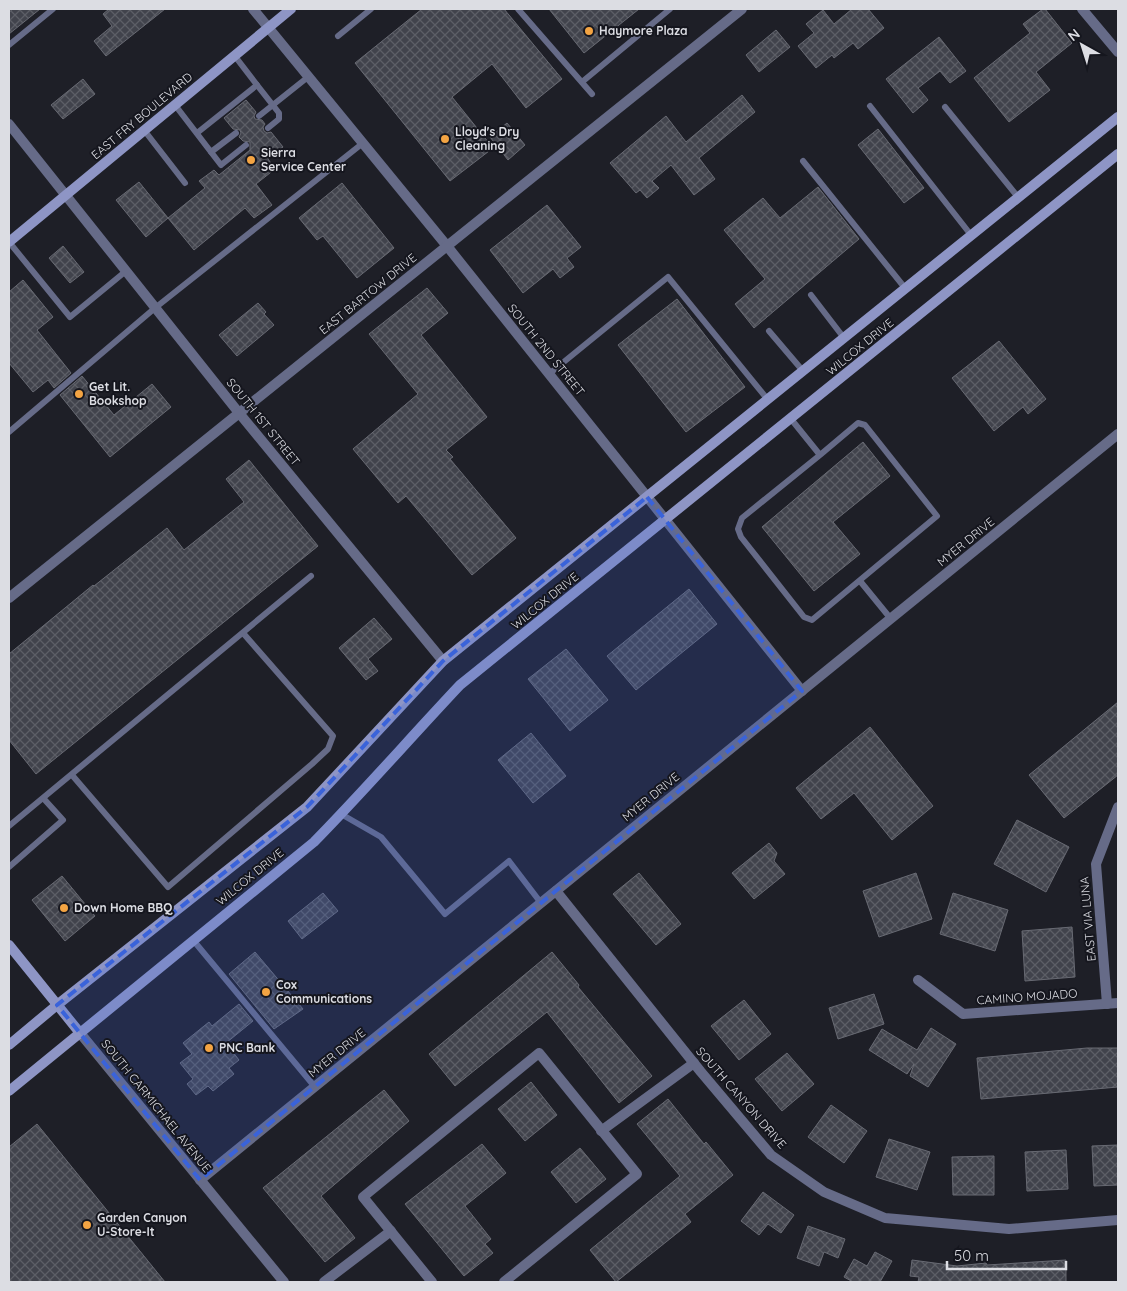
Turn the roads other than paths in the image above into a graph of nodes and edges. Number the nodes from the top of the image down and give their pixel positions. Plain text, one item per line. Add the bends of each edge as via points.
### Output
1 (53, 9) edge
2 (253, 9) edge
3 (291, 9) edge
4 (371, 9) edge
5 (518, 9) edge
6 (670, 9) edge
7 (742, 9) edge
8 (1082, 9) edge
9 (268, 27) junction
10 (338, 36) dead end
11 (9, 45) edge
12 (1118, 52) edge
13 (234, 55) junction
14 (308, 77) junction
15 (582, 82) junction
16 (257, 85) junction
17 (592, 94) dead end
18 (175, 104) junction
19 (273, 105) junction
20 (870, 106) dead end
21 (945, 107) dead end
22 (259, 116) dead end
23 (1118, 117) edge
24 (9, 124) edge
25 (268, 128) dead end
26 (144, 130) junction
27 (197, 133) junction
28 (236, 133) dead end
29 (363, 143) junction
30 (246, 145) dead end
31 (211, 152) junction
32 (1118, 154) edge
33 (803, 161) dead end
34 (185, 183) dead end
35 (66, 196) junction
36 (1018, 197) junction
37 (971, 235) junction
38 (9, 242) edge
39 (447, 246) junction
40 (126, 271) junction
41 (905, 288) junction
42 (811, 295) dead end
43 (156, 308) junction
44 (769, 331) dead end
45 (844, 338) junction
46 (803, 371) junction
47 (549, 374) junction
48 (768, 400) junction
49 (239, 413) junction
50 (790, 419) junction
51 (9, 432) edge
52 (1118, 434) edge
53 (820, 455) junction
54 (647, 497) junction
55 (665, 520) junction
56 (311, 576) dead end
57 (860, 580) junction
58 (9, 598) edge
59 (891, 618) junction
60 (243, 632) junction
61 (443, 661) junction
62 (802, 691) junction
63 (72, 774) junction
64 (44, 799) junction
65 (1118, 806) edge
66 (342, 814) junction
67 (9, 826) edge
68 (9, 866) edge
69 (556, 891) junction
70 (541, 903) junction
71 (193, 940) junction
72 (9, 945) edge
73 (918, 980) dead end
74 (1118, 1003) edge
75 (1107, 1004) junction
76 (57, 1005) junction
77 (80, 1033) junction
78 (9, 1045) edge
79 (694, 1063) junction
80 (315, 1086) junction
81 (9, 1091) edge
82 (601, 1131) junction
83 (200, 1180) junction
84 (1118, 1220) edge
85 (391, 1231) junction
86 (284, 1282) edge
87 (324, 1282) edge
88 (432, 1282) edge
89 (504, 1282) edge

1 - 11 lane
2 - 9 street, SOUTH 2ND STREET
3 - 9 street, EAST FRY BOULEVARD
4 - 10 lane
5 - 15 lane
6 - 15 lane
7 - 39 street, EAST BARTOW DRIVE
8 - 12 street
9 - 13 street, EAST FRY BOULEVARD
9 - 14 street, SOUTH 2ND STREET
13 - 16 lane
13 - 18 street, EAST FRY BOULEVARD
14 - 19 lane
14 - 29 street, SOUTH 2ND STREET
15 - 17 lane
16 - 19 lane
16 - 27 lane
18 - 26 street, EAST FRY BOULEVARD
18 - 27 lane
19 - 22 lane
19 - 25 lane via 279,119
20 - 37 lane
21 - 36 lane
23 - 36 street, WILCOX DRIVE
24 - 35 street, SOUTH 1ST STREET
26 - 34 lane
26 - 35 street, EAST FRY BOULEVARD
27 - 31 lane
28 - 31 lane
29 - 39 street, SOUTH 2ND STREET
29 - 43 lane
30 - 31 lane via 221,165
32 - 50 street, WILCOX DRIVE
33 - 41 lane
35 - 38 street, EAST FRY BOULEVARD
35 - 40 street, SOUTH 1ST STREET
36 - 37 street, WILCOX DRIVE
37 - 41 street, WILCOX DRIVE
38 - 40 lane via 70,317
39 - 47 street, SOUTH 2ND STREET
39 - 49 street, EAST BARTOW DRIVE
40 - 43 street, SOUTH 1ST STREET
41 - 45 street, WILCOX DRIVE
42 - 45 lane
43 - 49 street, SOUTH 1ST STREET
43 - 51 lane
44 - 46 lane
45 - 46 street, WILCOX DRIVE
46 - 48 street, WILCOX DRIVE
47 - 48 lane via 668,277
47 - 54 street, SOUTH 2ND STREET
48 - 54 street, WILCOX DRIVE
49 - 58 street, EAST BARTOW DRIVE
49 - 61 street, SOUTH 1ST STREET
50 - 53 lane
50 - 55 street, WILCOX DRIVE
52 - 59 street, MYER DRIVE
53 - 57 lane via 858,423 865,425 937,516
53 - 57 lane via 742,518 738,529 804,617 812,620
54 - 55 street, SOUTH 2ND STREET
54 - 61 street, WILCOX DRIVE
55 - 62 street, SOUTH 2ND STREET
55 - 66 street, WILCOX DRIVE via 460,685
56 - 60 lane
57 - 59 lane
59 - 62 street, MYER DRIVE
60 - 63 lane
60 - 63 lane via 333,736 328,749 312,764 168,887
61 - 76 street, WILCOX DRIVE via 307,807
62 - 69 street, MYER DRIVE
63 - 64 lane
64 - 67 lane
64 - 68 lane via 63,820
65 - 75 street, EAST VIA LUNA via 1096,864
66 - 70 lane via 381,837 445,914 509,861
66 - 71 street, WILCOX DRIVE via 314,842
69 - 70 street, MYER DRIVE
69 - 79 street, SOUTH CANYON DRIVE
70 - 80 street, MYER DRIVE
71 - 77 street, WILCOX DRIVE
71 - 80 lane
72 - 76 street, SOUTH CARMICHAEL AVENUE
73 - 75 street, CAMINO MOJADO via 963,1014
74 - 75 street, CAMINO MOJADO
76 - 77 street, SOUTH CARMICHAEL AVENUE
76 - 78 street, WILCOX DRIVE
77 - 81 street, WILCOX DRIVE
77 - 83 street, SOUTH CARMICHAEL AVENUE
79 - 82 street
79 - 84 street, SOUTH CANYON DRIVE via 771,1155 824,1192 885,1218 1009,1229
80 - 83 street, MYER DRIVE
82 - 85 street via 538,1053 363,1196
82 - 89 street via 637,1174
83 - 86 street, SOUTH CARMICHAEL AVENUE
85 - 87 street
85 - 88 street

